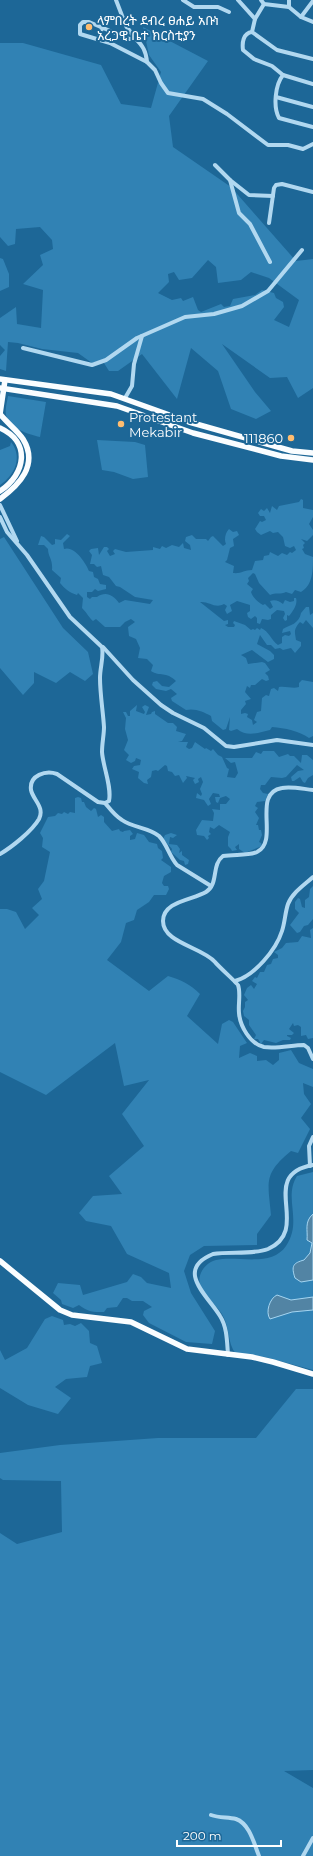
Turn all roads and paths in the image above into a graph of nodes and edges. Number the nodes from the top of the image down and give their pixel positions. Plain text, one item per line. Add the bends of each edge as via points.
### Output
1 (116, 0) edge
2 (183, 0) edge
3 (238, 0) edge
4 (261, 0) edge
5 (289, 0) edge
6 (313, 1) edge
7 (264, 4) junction
8 (289, 7) junction
9 (229, 12) dead end
10 (301, 17) junction
11 (255, 18) junction
12 (313, 22) edge
13 (102, 28) junction
14 (252, 32) junction
15 (99, 38) junction
16 (135, 38) junction
17 (313, 60) edge
18 (147, 62) junction
19 (283, 75) junction
20 (313, 84) edge
21 (276, 97) junction
22 (313, 107) edge
23 (313, 127) edge
24 (313, 144) edge
25 (308, 146) junction
26 (313, 149) edge
27 (215, 166) dead end
28 (230, 180) junction
29 (313, 192) edge
30 (273, 196) junction
31 (269, 223) dead end
32 (302, 250) dead end
33 (270, 262) dead end
34 (142, 336) junction
35 (23, 348) dead end
36 (3, 380) edge
37 (44, 385) junction
38 (2, 388) edge
39 (43, 394) junction
40 (125, 398) junction
41 (0, 414) edge
42 (0, 420) edge
43 (9, 424) junction
44 (0, 428) edge
45 (313, 452) edge
46 (313, 460) edge
47 (0, 491) edge
48 (0, 499) edge
49 (0, 505) edge
50 (0, 517) edge
51 (18, 544) junction
52 (102, 647) junction
53 (313, 745) edge
54 (313, 790) edge
55 (105, 803) junction
56 (0, 854) edge
57 (313, 877) edge
58 (211, 886) junction
59 (235, 980) junction
60 (311, 1047) edge
61 (313, 1059) edge
62 (313, 1137) edge
63 (312, 1166) edge
64 (0, 1261) edge
65 (228, 1355) junction
66 (313, 1374) edge
67 (211, 1815) dead end
68 (313, 1838) edge
69 (259, 1856) edge
70 (303, 1856) edge

1 - 16 street via 126,26
2 - 9 street via 194,7 218,7
3 - 11 street
4 - 7 street
5 - 8 street
6 - 10 street
7 - 8 street
7 - 11 street
8 - 10 street
10 - 12 street
11 - 14 street
13 - 15 street
13 - 15 street via 89,22 80,24 80,34
13 - 16 street via 129,39
14 - 17 street via 277,50
14 - 19 street via 247,33 244,38 244,50 254,59 272,66
15 - 18 street
16 - 18 street via 146,52
18 - 25 street via 155,70 168,93 203,99 268,145 288,145 303,149
19 - 20 street
19 - 21 street
21 - 22 street
21 - 23 street via 279,118
24 - 25 street
25 - 26 street
27 - 28 street
28 - 30 street via 249,195
28 - 33 street via 239,213 250,224
29 - 30 street via 278,184 274,188
30 - 31 street
32 - 34 street via 268,291 242,306 214,314 186,317
34 - 35 street via 106,360 92,365
34 - 40 street via 134,364 132,386
36 - 37 main road
36 - 38 main road
37 - 39 main road
37 - 40 main road
38 - 39 main road
38 - 41 main road
39 - 46 main road via 116,406 200,435 281,456
40 - 45 main road via 189,422 292,451
41 - 43 main road
42 - 43 main road
43 - 48 main road via 28,450 28,462 24,476 17,486
44 - 47 main road via 13,436 20,446 22,460 15,478
49 - 51 street
50 - 51 street via 7,532
51 - 52 street via 70,617
52 - 53 street via 161,705 204,728 222,744 234,747 269,740
52 - 55 street via 102,745 104,771 110,794 109,800
54 - 58 street via 282,788 275,791 268,798 267,832 262,848 257,852 220,858
55 - 56 street via 92,798 57,774 50,771 40,774 32,784 31,790 41,808 39,819
55 - 58 street via 123,821 158,835 177,865
57 - 59 street via 294,894 288,904 277,943 254,972
58 - 59 street via 207,891 169,908 164,914 163,925 168,935 208,956
59 - 60 street via 238,986 240,1021 251,1039 264,1047
60 - 61 street
62 - 63 street via 309,1146
63 - 65 street via 299,1168 288,1180 290,1224 289,1231 280,1242 266,1250 213,1254 206,1257 197,1268 197,1285 220,1316 225,1328
64 - 65 main road via 54,1306 72,1315 131,1322 187,1349
65 - 66 main road via 272,1362
67 - 69 street via 242,1823 249,1832
68 - 70 street

